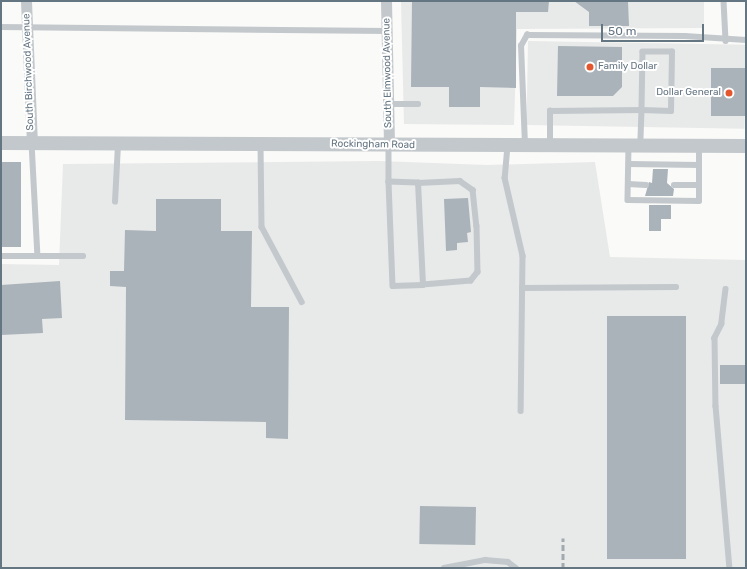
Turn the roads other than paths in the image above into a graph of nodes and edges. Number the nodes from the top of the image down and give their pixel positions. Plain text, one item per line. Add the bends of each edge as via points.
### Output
1 (26, 1) edge
2 (386, 1) edge
3 (724, 1) edge
4 (1, 27) edge
5 (27, 27) junction
6 (388, 31) junction
7 (746, 40) edge
8 (726, 41) junction
9 (389, 104) junction
10 (418, 104) dead end
11 (642, 110) junction
12 (1, 142) edge
13 (118, 142) junction
14 (32, 143) junction
15 (261, 143) junction
16 (508, 145) junction
17 (524, 145) junction
18 (389, 146) junction
19 (550, 146) junction
20 (635, 146) junction
21 (699, 146) junction
22 (746, 146) edge
23 (629, 164) junction
24 (699, 165) junction
25 (389, 182) junction
26 (418, 183) junction
27 (628, 184) junction
28 (646, 184) dead end
29 (674, 185) dead end
30 (699, 185) junction
31 (115, 202) dead end
32 (1, 256) edge
33 (38, 256) junction
34 (82, 256) dead end
35 (422, 285) junction
36 (676, 287) dead end
37 (522, 288) junction
38 (726, 289) dead end
39 (302, 302) dead end
40 (521, 411) dead end
41 (444, 568) edge
42 (516, 568) edge
43 (730, 568) edge

1 - 5 street, South Birchwood Avenue
2 - 6 street, South Elmwood Avenue
3 - 8 lane
4 - 5 lane
5 - 6 lane
5 - 14 street, South Birchwood Avenue
6 - 9 street, South Elmwood Avenue
7 - 8 lane
8 - 17 lane via 685,36 528,35 521,46
9 - 10 lane
9 - 18 street, South Elmwood Avenue
11 - 11 lane via 643,52 672,52 671,111
11 - 19 lane via 550,111
11 - 20 lane
12 - 14 street, Rockingham Road
13 - 14 street, Rockingham Road
13 - 15 street, Rockingham Road
13 - 31 lane
14 - 33 lane
15 - 18 street, Rockingham Road
15 - 39 lane via 262,227
16 - 17 street, Rockingham Road
16 - 18 street, Rockingham Road
16 - 37 lane via 505,178 523,256
17 - 19 street, Rockingham Road
18 - 25 lane
19 - 20 street, Rockingham Road
20 - 21 street, Rockingham Road
20 - 23 lane
21 - 22 street, Rockingham Road
21 - 24 lane
23 - 24 lane
23 - 27 lane
24 - 30 lane
25 - 26 lane
25 - 35 lane via 393,286
26 - 35 lane
26 - 35 lane via 460,181 473,190 477,226 478,272 471,282
27 - 28 lane
27 - 30 lane via 628,200 699,201
29 - 30 lane
32 - 33 lane
33 - 34 lane
36 - 37 lane
37 - 40 lane
38 - 43 lane via 722,324 715,338 716,398
41 - 42 lane via 485,560 508,562

